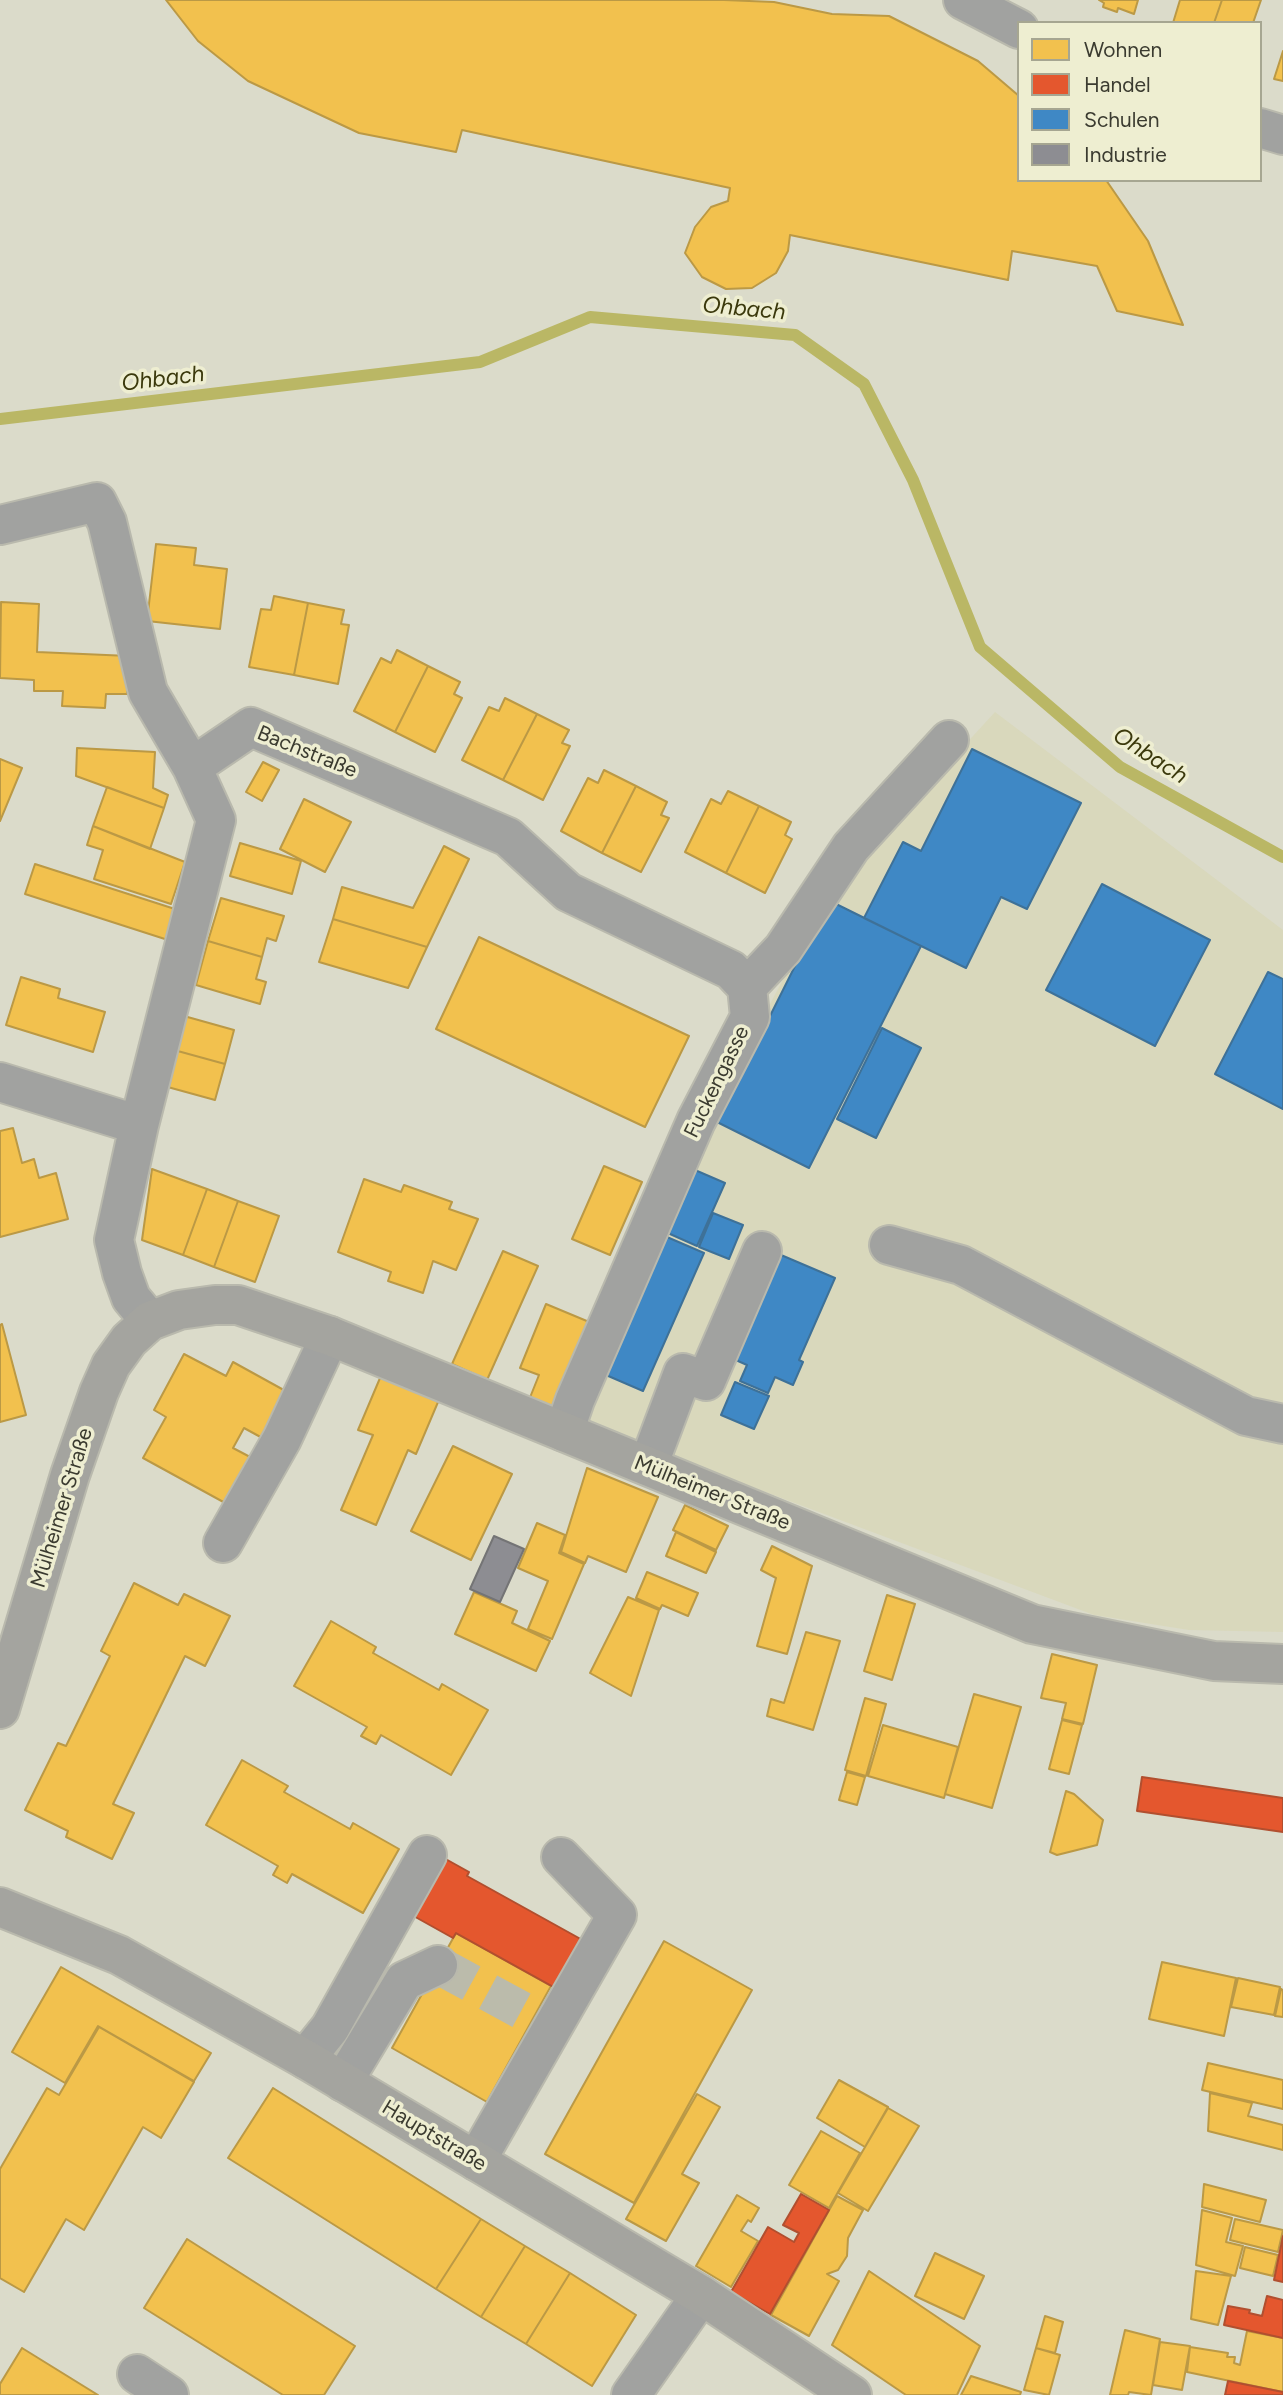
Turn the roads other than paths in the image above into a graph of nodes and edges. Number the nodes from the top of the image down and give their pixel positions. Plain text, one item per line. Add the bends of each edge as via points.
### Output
1 (964, 0) edge
2 (1017, 28) edge
3 (1262, 129) edge
4 (1283, 135) edge
5 (0, 525) edge
6 (949, 740) dead end
7 (191, 767) junction
8 (747, 987) junction
9 (0, 1082) edge
10 (139, 1125) junction
11 (889, 1245) dead end
12 (762, 1251) dead end
13 (150, 1321) junction
14 (330, 1336) junction
15 (1283, 1424) edge
16 (564, 1432) junction
17 (648, 1466) junction
18 (223, 1544) dead end
19 (1283, 1664) edge
20 (0, 1709) edge
21 (427, 1855) dead end
22 (561, 1857) dead end
23 (0, 1907) edge
24 (438, 1965) dead end
25 (305, 2059) junction
26 (343, 2082) junction
27 (476, 2161) junction
28 (701, 2295) junction
29 (137, 2374) dead end
30 (169, 2395) edge
31 (631, 2395) edge
32 (852, 2395) edge

1 - 2 street
3 - 4 street
5 - 7 street via 97,502 107,522 148,692
6 - 8 street via 851,847 783,949
7 - 8 street, Bachstraße via 251,727 508,837 568,892 731,970
7 - 10 street via 216,820
8 - 16 street, Fuckengasse via 750,1017 696,1121
9 - 10 street
10 - 13 street via 114,1240 131,1298
11 - 15 street via 961,1265 1246,1416
12 - 17 street via 706,1381 683,1373
13 - 14 main road, Mülheimer Straße via 179,1310 238,1305
13 - 20 main road, Mülheimer Straße via 129,1339 99,1392
14 - 16 main road, Mülheimer Straße
14 - 18 street via 282,1439
16 - 17 main road, Mülheimer Straße
17 - 19 main road, Mülheimer Straße via 1031,1624 1214,1661
21 - 25 street via 330,2028
22 - 27 street via 617,1915 544,2022
23 - 25 main road, Hauptstraße via 119,1955
24 - 26 street via 404,1981
25 - 26 main road, Hauptstraße
26 - 27 main road, Hauptstraße
27 - 28 main road, Hauptstraße
28 - 31 street
28 - 32 main road, Hauptstraße
29 - 30 street

